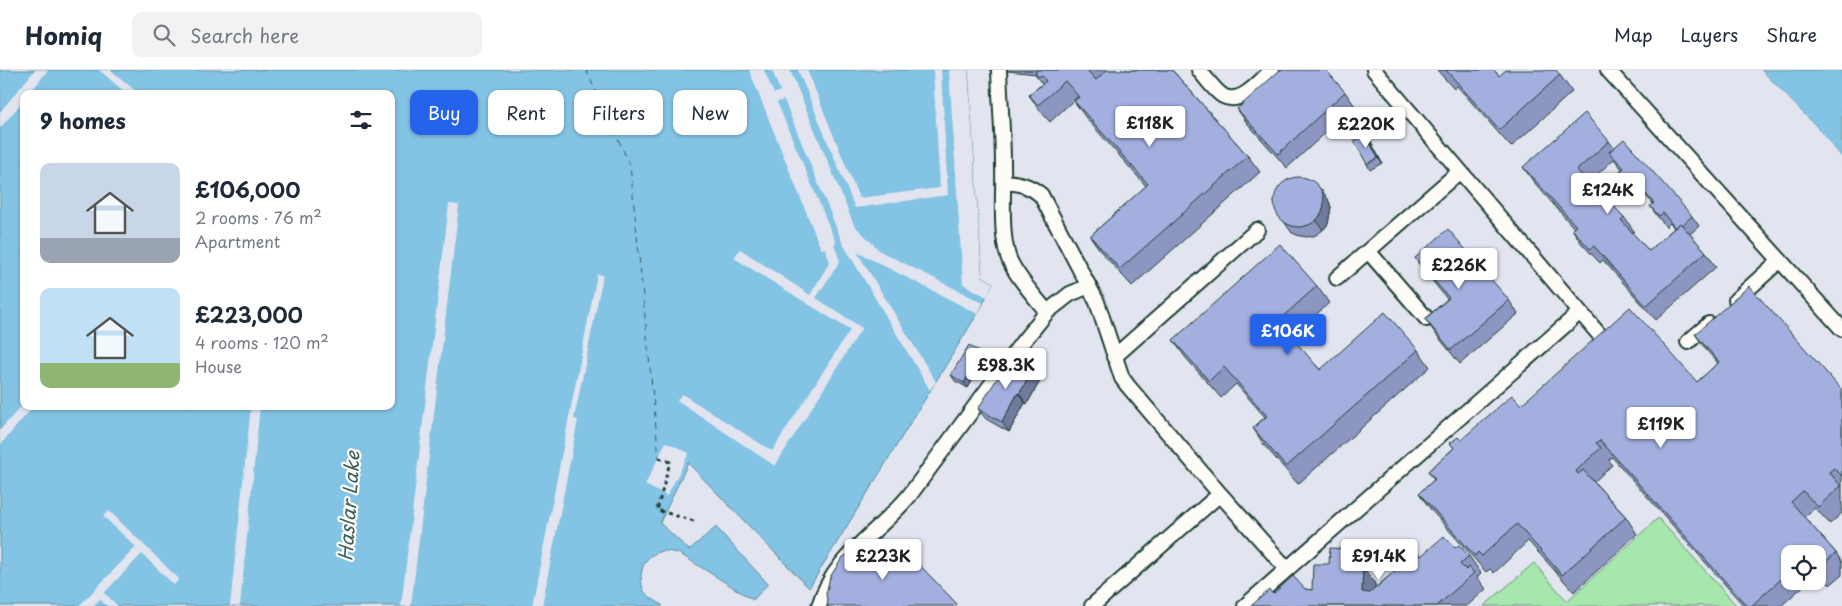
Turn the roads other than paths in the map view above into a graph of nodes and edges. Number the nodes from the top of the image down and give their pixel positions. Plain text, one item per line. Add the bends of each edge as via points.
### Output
1 (999, 70) edge
2 (1199, 70) edge
3 (1272, 70) edge
4 (1374, 70) edge
5 (1608, 70) edge
6 (1460, 171) junction
7 (1004, 182) junction
8 (1257, 230) dead end
9 (1368, 251) junction
10 (1780, 260) junction
11 (1337, 278) dead end
12 (1089, 286) junction
13 (1047, 312) junction
14 (1580, 312) junction
15 (1428, 319) edge
16 (1842, 329) edge
17 (1603, 339) edge
18 (1688, 342) dead end
19 (1114, 357) junction
20 (1220, 494) junction
21 (1287, 569) junction
22 (820, 606) edge
23 (1092, 606) edge
24 (1246, 606) edge

1 - 7 lane
2 - 3 lane via 1223,96 1234,98 1247,93
4 - 6 lane
5 - 10 lane
6 - 9 lane
6 - 14 lane
7 - 12 lane via 1020,183 1041,195
7 - 13 lane via 1008,258
8 - 19 lane
9 - 11 lane
9 - 15 lane
10 - 16 lane
10 - 18 lane
12 - 13 lane via 1070,294
12 - 19 lane via 1103,317
13 - 22 lane via 909,496 838,569
14 - 17 lane
14 - 21 lane
19 - 20 lane via 1128,386
20 - 21 lane
20 - 23 lane
21 - 24 lane

